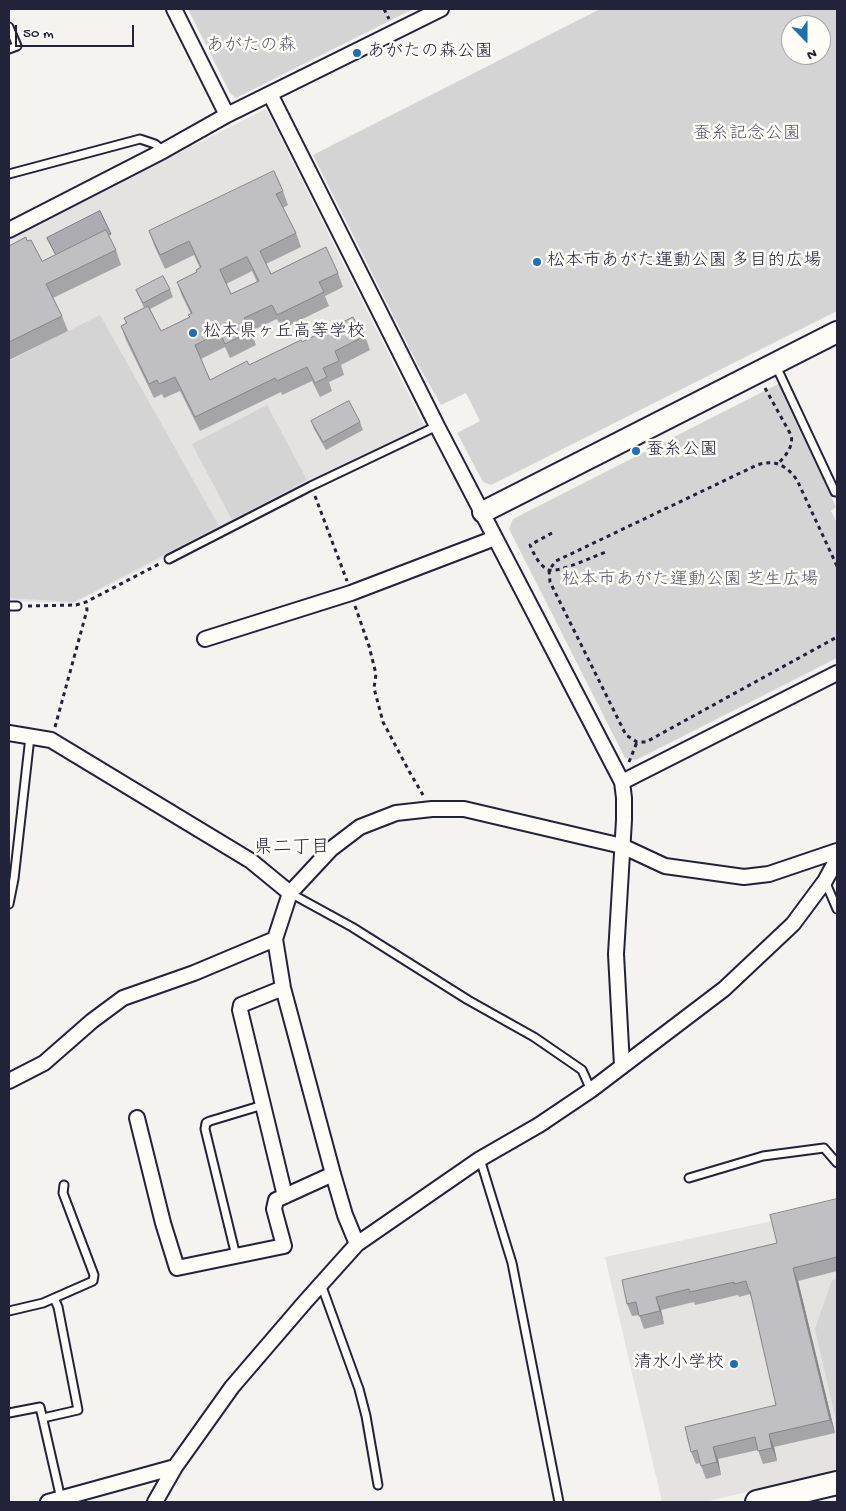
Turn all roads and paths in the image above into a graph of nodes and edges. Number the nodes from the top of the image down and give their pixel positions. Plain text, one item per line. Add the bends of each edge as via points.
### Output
1 (174, 9) edge
2 (384, 9) edge
3 (441, 9) edge
4 (391, 22) dead end
5 (9, 27) edge
6 (9, 49) edge
7 (270, 94) junction
8 (227, 115) junction
9 (163, 151) junction
10 (9, 174) edge
11 (9, 230) edge
12 (837, 332) edge
13 (775, 363) junction
14 (764, 386) dead end
15 (437, 426) junction
16 (778, 464) junction
17 (311, 486) junction
18 (837, 492) edge
19 (483, 512) junction
20 (552, 533) dead end
21 (495, 538) junction
22 (606, 552) dead end
23 (169, 559) joint
24 (837, 566) edge
25 (549, 570) junction
26 (351, 593) junction
27 (86, 602) junction
28 (13, 606) edge
29 (837, 637) edge
30 (205, 640) dead end
31 (837, 673) edge
32 (9, 733) edge
33 (30, 737) junction
34 (51, 740) junction
35 (637, 742) junction
36 (629, 763) dead end
37 (622, 782) junction
38 (432, 810) junction
39 (622, 846) junction
40 (837, 851) edge
41 (837, 859) edge
42 (825, 881) junction
43 (290, 893) junction
44 (9, 904) edge
45 (837, 909) edge
46 (274, 939) junction
47 (283, 988) junction
48 (622, 1066) junction
49 (9, 1081) edge
50 (591, 1090) junction
51 (263, 1105) junction
52 (138, 1118) dead end
53 (480, 1159) junction
54 (837, 1163) edge
55 (333, 1174) junction
56 (689, 1178) dead end
57 (64, 1185) dead end
58 (285, 1196) junction
59 (357, 1244) junction
60 (236, 1256) junction
61 (321, 1284) junction
62 (54, 1298) junction
63 (9, 1312) edge
64 (9, 1412) edge
65 (43, 1418) junction
66 (175, 1467) junction
67 (837, 1483) edge
68 (378, 1485) dead end
69 (782, 1499) edge
70 (54, 1500) edge
71 (155, 1502) edge
72 (559, 1502) edge
73 (757, 1502) edge

1 - 8 street
2 - 4 path
3 - 7 street
5 - 6 lane via 17,46
7 - 8 street
7 - 15 street
8 - 9 street
9 - 10 lane via 155,144 140,139
9 - 11 street
12 - 13 street
13 - 18 lane
13 - 19 street
14 - 16 path via 792,440
15 - 17 lane
15 - 19 street
16 - 24 path via 797,480
16 - 25 path via 757,465 556,561
17 - 23 lane
17 - 26 path
19 - 21 street
20 - 25 path via 530,545 534,555
21 - 26 street
21 - 37 street
22 - 25 path via 559,570
23 - 27 path
25 - 35 path via 550,582 626,735
26 - 30 street
26 - 38 path via 376,674 374,688 383,722
27 - 28 path
27 - 34 path via 87,610
29 - 35 path via 646,742
31 - 37 street
32 - 33 street
33 - 34 street
33 - 44 lane
34 - 43 street via 251,861
35 - 36 path
37 - 39 street
38 - 39 street via 464,809
38 - 43 street via 396,813 360,827 331,848
39 - 40 street via 665,866 744,877 769,874
39 - 48 street via 616,954
41 - 42 street
42 - 45 lane
42 - 48 street via 793,924 724,989
43 - 46 street
43 - 50 lane via 534,1037 582,1070
46 - 47 street
46 - 49 street via 194,973 123,998 44,1063
47 - 51 street via 241,1006 240,1010
47 - 55 street
48 - 50 street
50 - 53 street
51 - 58 street
51 - 60 lane via 206,1123
52 - 60 street via 177,1268
53 - 59 street
53 - 72 lane via 512,1263
54 - 56 lane via 824,1148 762,1156
55 - 58 street
55 - 59 street
57 - 62 lane via 63,1193 94,1275 93,1281
58 - 60 street via 276,1200 274,1209 284,1246
59 - 61 street
61 - 66 street via 232,1387
61 - 68 lane via 359,1389
62 - 63 lane
62 - 65 lane via 78,1410
64 - 65 lane via 40,1407
65 - 70 lane
66 - 70 street
66 - 71 street
67 - 69 main road
69 - 73 main road

